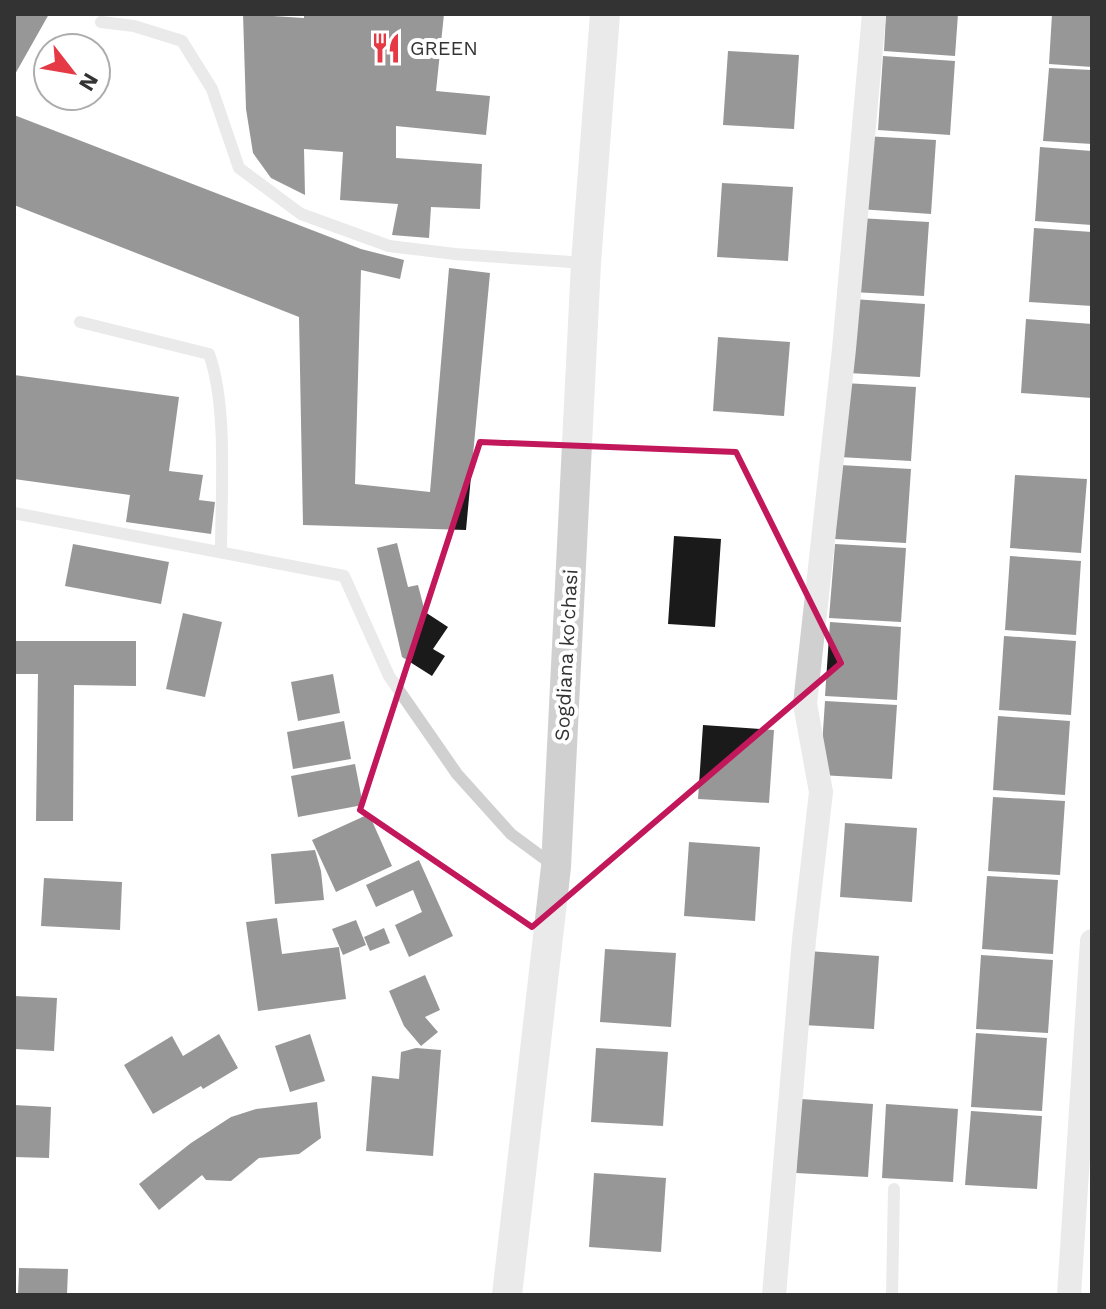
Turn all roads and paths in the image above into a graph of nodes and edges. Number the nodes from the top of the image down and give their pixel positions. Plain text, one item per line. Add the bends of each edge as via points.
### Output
1 (605, 14) edge
2 (874, 14) edge
3 (101, 22) dead end
4 (586, 263) junction
5 (80, 322) dead end
6 (14, 513) edge
7 (221, 552) junction
8 (556, 867) junction
9 (1092, 941) edge
10 (894, 1189) dead end
11 (507, 1295) edge
12 (774, 1295) edge
13 (892, 1295) edge
14 (1069, 1295) edge

1 - 4 street, Sogdiana ko'chasi
2 - 12 street via 805,704 821,792
3 - 4 lane via 182,41 212,89 239,168 301,214 389,246
4 - 8 street, Sogdiana ko'chasi
5 - 7 lane via 209,354 221,445
6 - 7 lane
7 - 8 lane via 344,576 389,676 457,774 511,834
8 - 11 street, Sogdiana ko'chasi
9 - 14 street
10 - 13 lane

